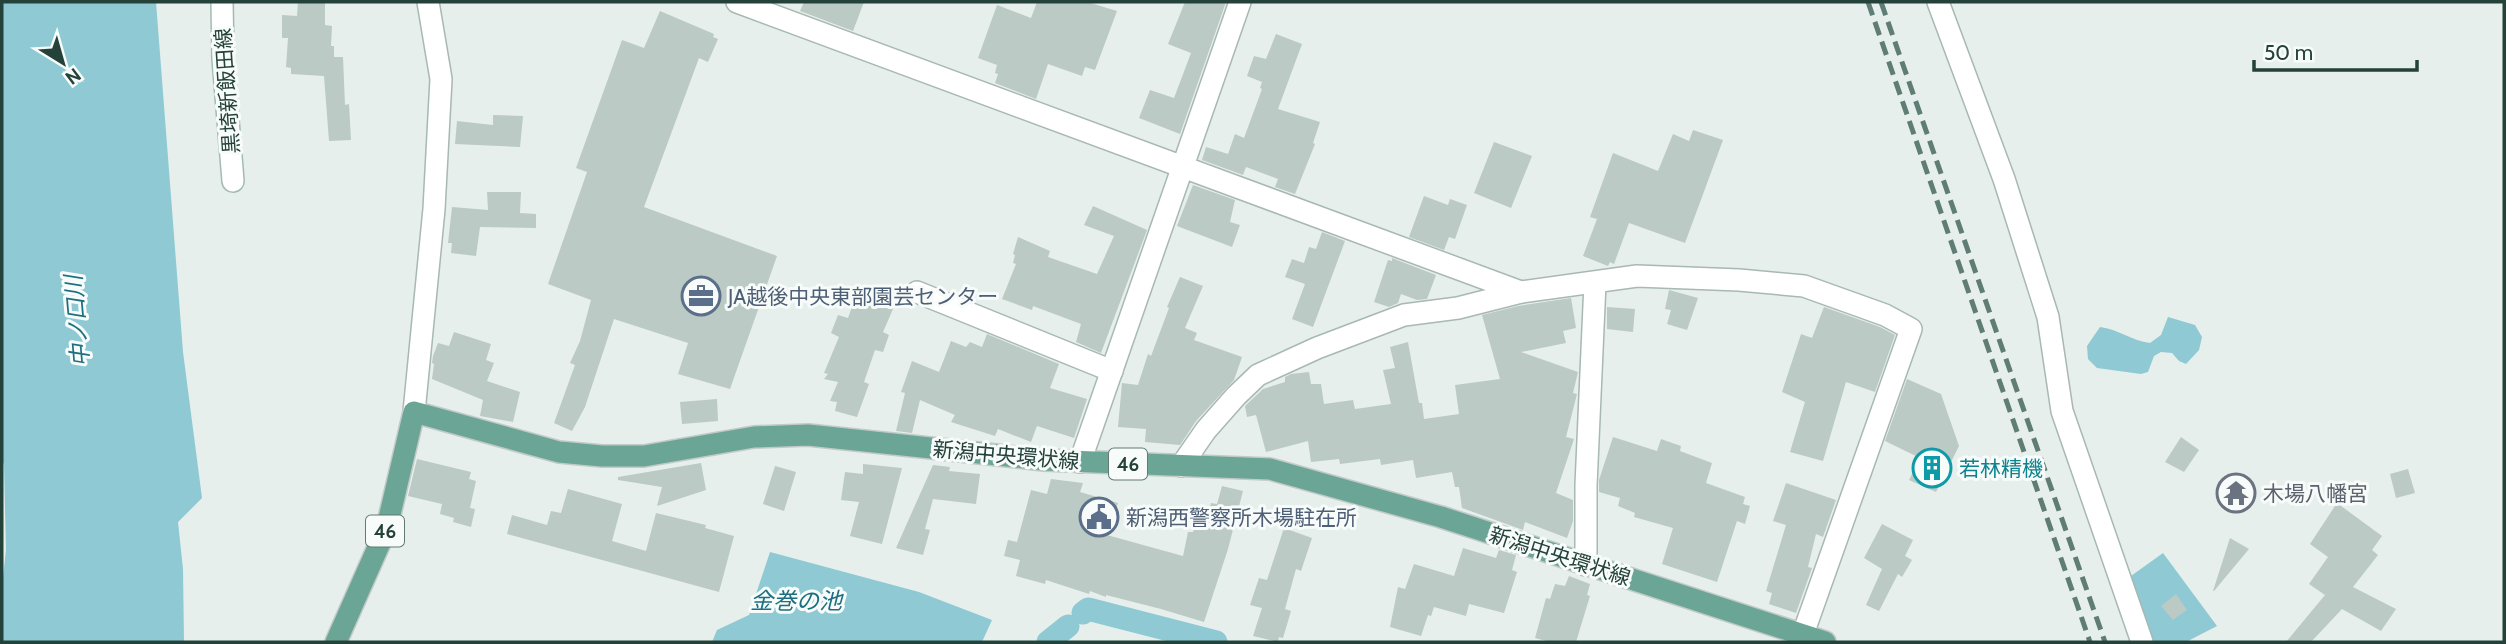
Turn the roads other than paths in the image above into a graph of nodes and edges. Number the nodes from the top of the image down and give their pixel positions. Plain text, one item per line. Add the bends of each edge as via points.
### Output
1 (222, 2) edge
2 (428, 2) edge
3 (737, 2) edge
4 (1240, 2) edge
5 (1938, 2) edge
6 (1183, 167) junction
7 (233, 181) dead end
8 (1595, 283) junction
9 (917, 292) dead end
10 (1521, 292) junction
11 (1112, 371) junction
12 (414, 412) junction
13 (1080, 462) junction
14 (1181, 466) junction
15 (1586, 565) junction
16 (1803, 634) junction
17 (336, 642) edge
18 (1825, 642) edge
19 (2142, 642) edge

1 - 7 street, 黒埼新飯田線
2 - 12 street via 441,79 435,209
3 - 6 street
4 - 6 street
5 - 19 street via 2004,179 2048,317 2062,411
6 - 10 street
6 - 11 street
8 - 10 street
8 - 15 street
8 - 16 street via 1637,276 1804,286 1911,329
9 - 11 street
10 - 14 street via 1458,308 1404,315 1258,375 1206,429
11 - 13 street
12 - 13 main road, 新潟中央環状線 / 46 via 559,452 602,456 644,456 754,437 808,435
12 - 17 main road, 46 via 387,527
13 - 14 main road, 新潟中央環状線 / 46
14 - 15 main road, 新潟中央環状線 / 46 via 1270,469 1441,517
15 - 16 main road, 新潟中央環状線 / 46
16 - 18 main road, 新潟中央環状線 / 46

